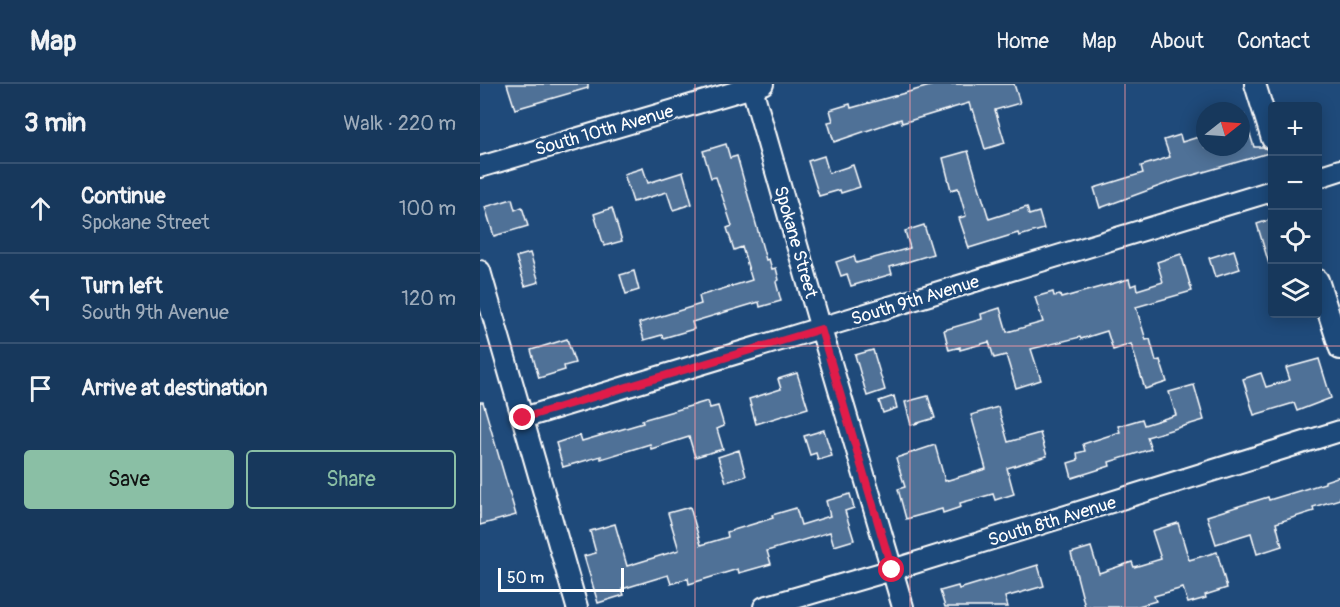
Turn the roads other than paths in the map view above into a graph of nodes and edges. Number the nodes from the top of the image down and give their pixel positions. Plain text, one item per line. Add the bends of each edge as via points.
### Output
1 (1255, 84) edge
2 (756, 85) edge
3 (1268, 126) edge
4 (480, 167) edge
5 (1340, 170) edge
6 (1322, 175) edge
7 (1268, 192) edge
8 (480, 271) edge
9 (1322, 295) edge
10 (821, 329) junction
11 (1340, 349) edge
12 (523, 418) junction
13 (1340, 431) edge
14 (892, 570) junction
15 (577, 607) edge
16 (764, 607) edge
17 (903, 607) edge

1 - 3 street
2 - 4 street, South 10th Avenue
2 - 10 street, Spokane Street
5 - 6 street
7 - 10 street, South 9th Avenue
8 - 12 street
9 - 11 street
10 - 12 street, South 9th Avenue
10 - 14 street, Spokane Street
12 - 15 street
13 - 14 street, South 8th Avenue
14 - 16 street, South 8th Avenue
14 - 17 street, Spokane Street

